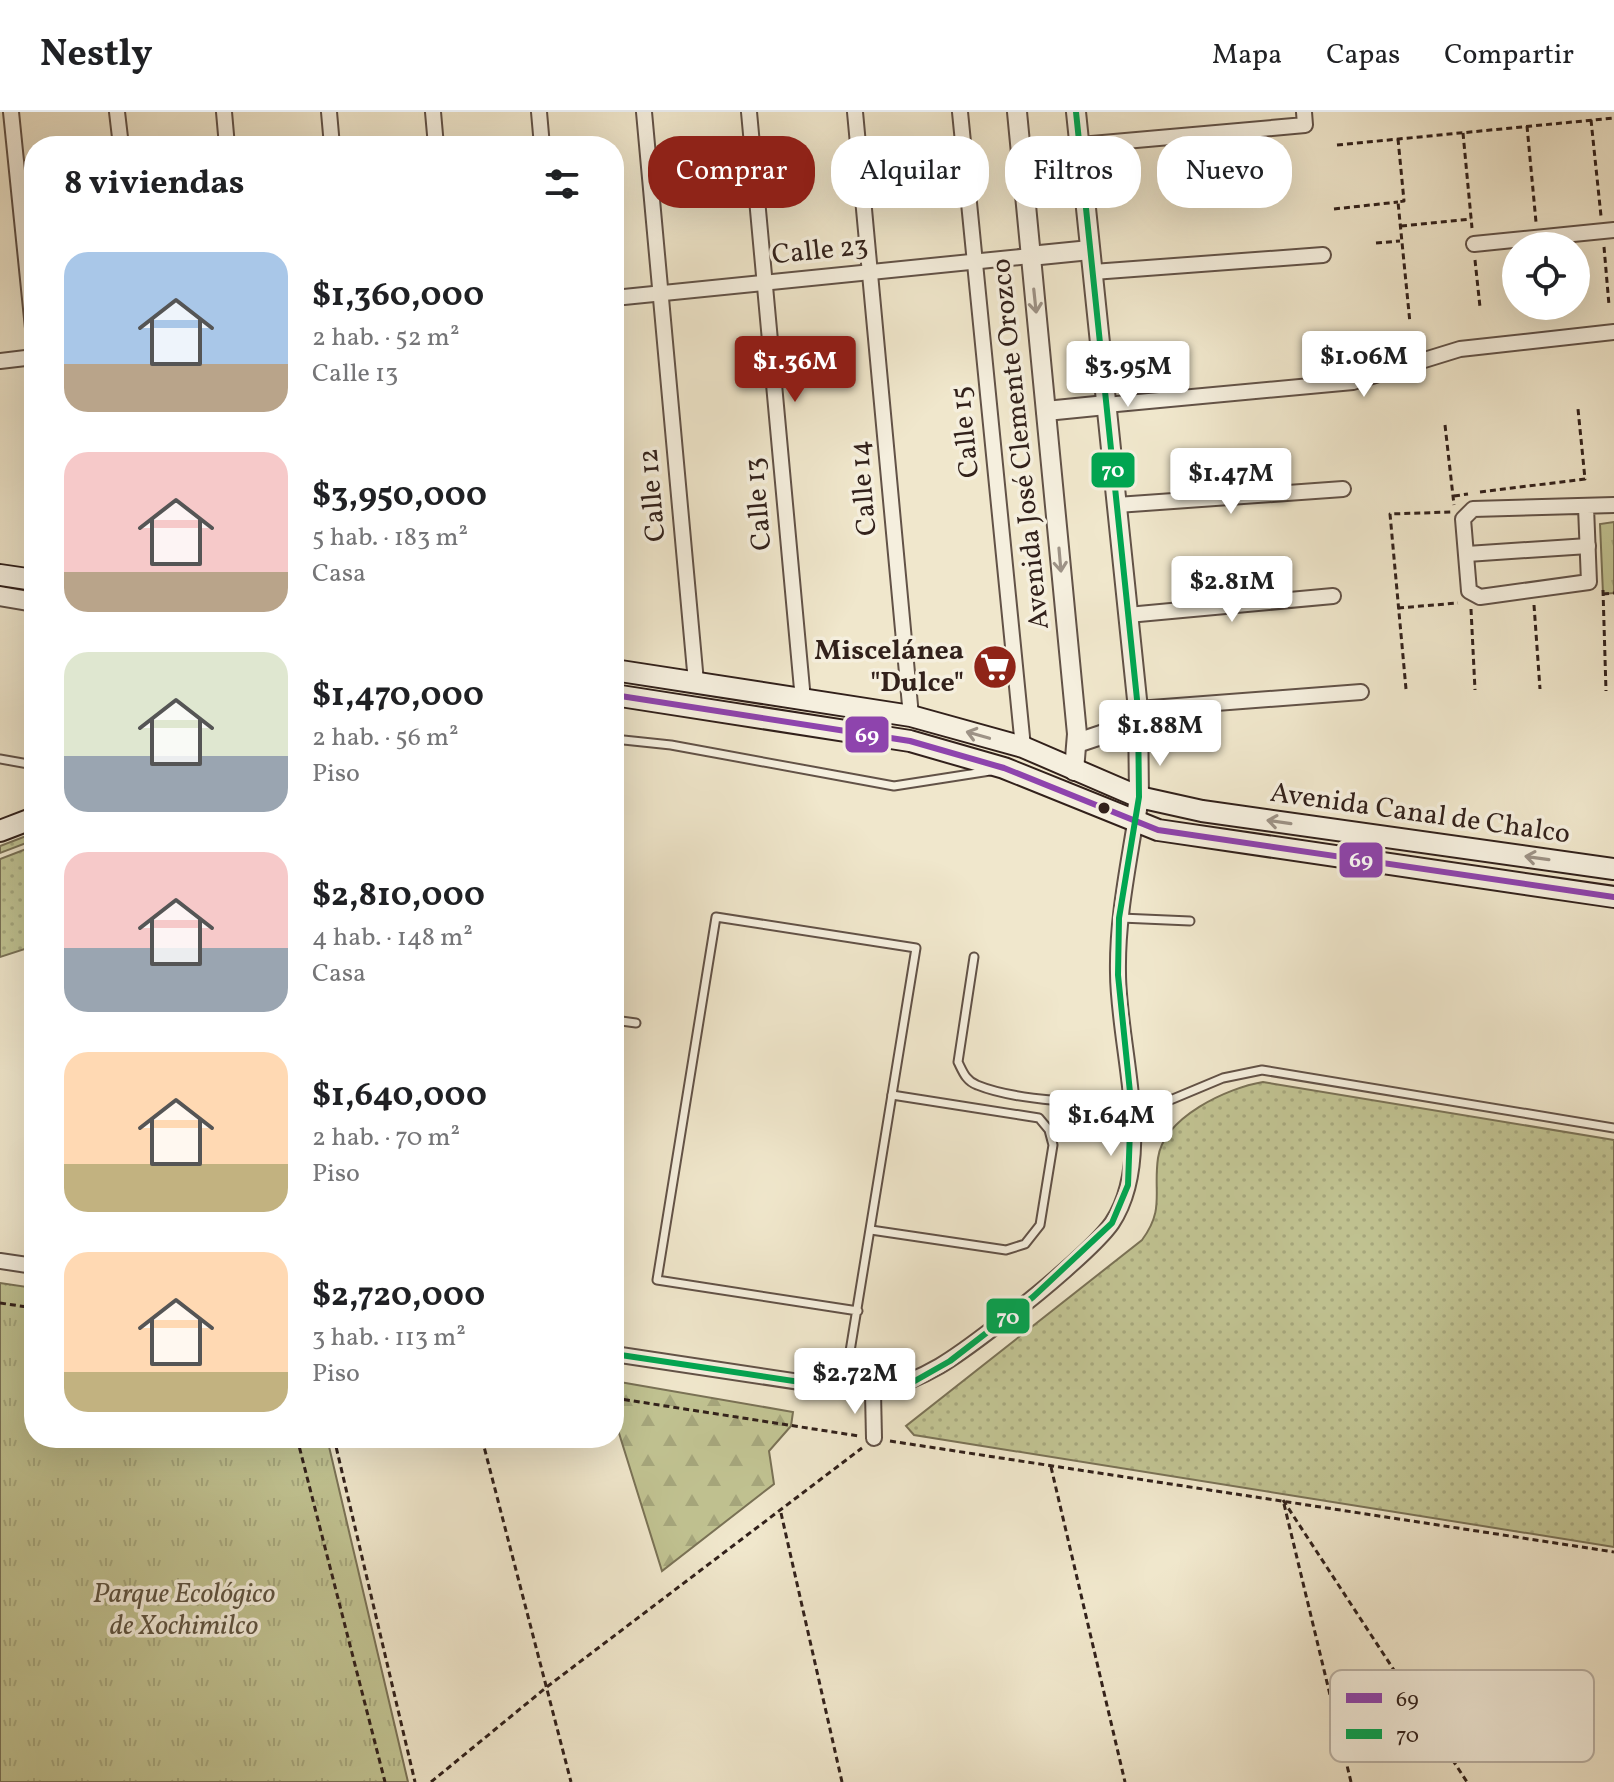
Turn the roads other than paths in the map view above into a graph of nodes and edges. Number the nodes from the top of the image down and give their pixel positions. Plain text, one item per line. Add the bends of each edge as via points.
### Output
1 (11, 112) edge
2 (117, 112) edge
3 (224, 112) edge
4 (329, 112) edge
5 (433, 112) edge
6 (539, 112) edge
7 (644, 112) edge
8 (749, 112) edge
9 (855, 112) edge
10 (960, 112) edge
11 (1017, 112) edge
12 (1076, 112) edge
13 (1304, 113) edge
14 (120, 136) edge
15 (226, 136) edge
16 (331, 136) edge
17 (435, 136) edge
18 (541, 136) edge
19 (1079, 136) edge
20 (1141, 140) edge
21 (1086, 208) edge
22 (1608, 230) edge
23 (24, 240) edge
24 (1474, 244) road end
25 (1090, 250) junction
26 (1323, 255) dead end
27 (1030, 256) junction
28 (975, 262) junction
29 (870, 272) junction
30 (1093, 272) junction
31 (765, 283) junction
32 (661, 294) junction
33 (624, 297) edge
34 (1614, 335) edge
35 (24, 358) edge
36 (0, 361) edge
37 (1106, 405) junction
38 (1046, 411) junction
39 (1343, 489) dead end
40 (1117, 505) junction
41 (1614, 505) edge
42 (1586, 507) junction
43 (1588, 546) junction
44 (1467, 554) junction
45 (0, 575) edge
46 (24, 579) edge
47 (0, 596) edge
48 (1333, 596) dead end
49 (24, 600) edge
50 (1128, 615) junction
51 (624, 671) edge
52 (696, 682) junction
53 (1361, 692) dead end
54 (624, 697) edge
55 (803, 700) junction
56 (1138, 709) junction
57 (911, 716) junction
58 (624, 740) edge
59 (1077, 743) junction
60 (1023, 747) junction
61 (0, 759) edge
62 (24, 763) edge
63 (1004, 768) junction
64 (1074, 771) junction
65 (1139, 797) junction
66 (24, 822) edge
67 (1135, 823) junction
68 (0, 831) edge
69 (1614, 869) edge
70 (1614, 897) edge
71 (1119, 918) junction
72 (1190, 921) dead end
73 (974, 957) dead end
74 (624, 1021) edge
75 (636, 1023) dead end
76 (892, 1095) junction
77 (1132, 1109) junction
78 (1614, 1128) edge
79 (871, 1230) junction
80 (0, 1261) edge
81 (24, 1265) edge
82 (858, 1311) junction
83 (624, 1355) edge
84 (844, 1388) junction
85 (873, 1393) junction
86 (874, 1438) road end

1 - 23 street
2 - 14 street
3 - 15 street
4 - 16 street
5 - 17 street
6 - 18 street
7 - 32 street, Calle 12
8 - 31 street, Calle 13
9 - 29 street, Calle 14
10 - 28 street, Calle 15
11 - 27 street, Avenida José Clemente Orozco
12 - 19 street
13 - 20 street via 1305,125
21 - 25 street
22 - 24 street
25 - 27 street
25 - 30 street
26 - 30 street
27 - 28 street, Calle 23
27 -> 38 street, Avenida José Clemente Orozco
28 - 29 street, Calle 23
28 - 60 street, Calle 15
29 - 31 street, Calle 23
29 - 57 street, Calle 14
30 - 37 street
31 - 32 street, Calle 23
31 - 55 street, Calle 13
32 - 33 street, Calle 23
32 - 52 street, Calle 12
34 - 37 street via 1460,349 1353,382
35 - 36 street
37 - 38 street
37 - 40 street
38 -> 59 street, Avenida José Clemente Orozco
39 - 40 street
40 - 50 street
41 - 42 street
42 - 43 street
42 - 44 street via 1473,509 1463,519
43 - 44 street
43 - 44 street via 1589,582 1475,595 1469,591
45 - 46 main road
47 - 49 street
48 - 50 street
50 - 56 street
51 - 52 main road, Avenida Canal de Chalco
52 - 55 main road, Avenida Canal de Chalco
53 - 56 street
54 - 63 main road, Avenida Canal de Chalco via 910,741
55 - 57 main road, Avenida Canal de Chalco
56 - 59 street via 1104,734
56 - 65 street
60 -> 57 main road, Avenida Canal de Chalco
58 - 63 lane via 894,786
59 - 64 street, Avenida José Clemente Orozco
60 - 64 main road, Avenida Canal de Chalco
61 - 62 lane
63 - 67 main road, Avenida Canal de Chalco
64 - 65 main road, Avenida Canal de Chalco
65 - 67 street
69 -> 65 main road, Avenida Canal de Chalco via 1202,811
66 - 68 main road
67 - 70 main road, Avenida Canal de Chalco
67 - 71 street
71 - 72 lane
71 - 77 street via 1118,988
73 - 77 lane via 958,1062 965,1077 978,1085 1039,1097
74 - 75 lane
76 - 79 lane
76 - 79 lane via 1039,1118 1053,1145 1043,1212 1031,1239 1006,1250
76 - 82 lane via 916,948 716,917 657,1280
77 - 78 lane via 1262,1070
77 - 85 street via 1128,1185 1112,1223 1033,1297 950,1361 913,1382
79 - 82 lane
80 - 81 street
82 - 84 lane
83 - 84 street
84 - 85 street
85 - 86 street

